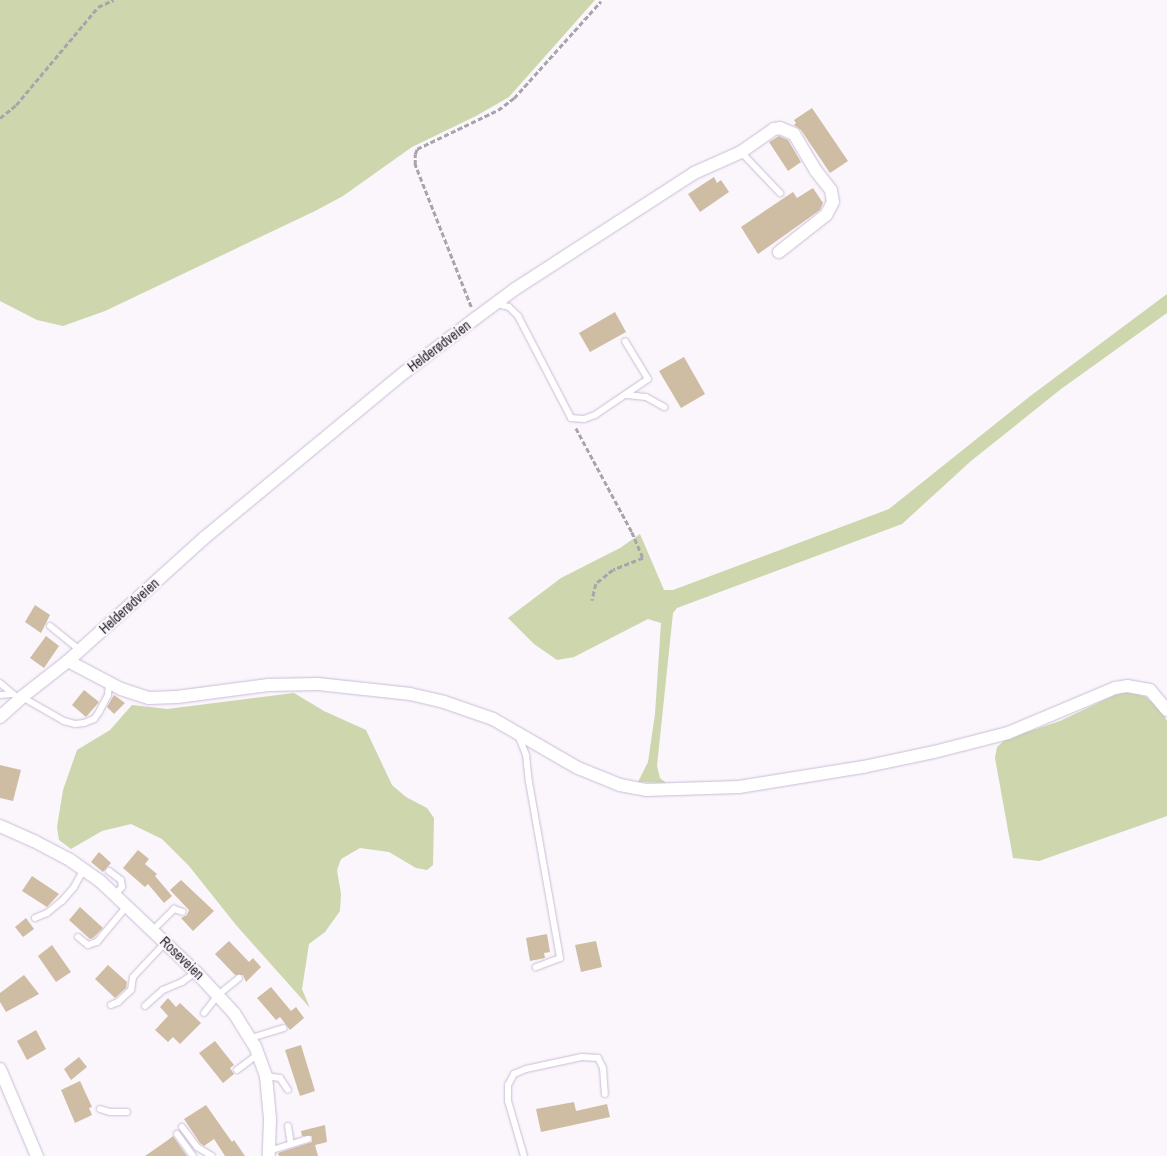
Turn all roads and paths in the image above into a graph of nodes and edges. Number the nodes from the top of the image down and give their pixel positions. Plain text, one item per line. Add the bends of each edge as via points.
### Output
1 (113, 0) edge
2 (600, 0) edge
3 (0, 118) edge
4 (741, 152) junction
5 (780, 193) dead end
6 (780, 252) dead end
7 (496, 303) junction
8 (476, 318) junction
9 (625, 341) dead end
10 (627, 395) junction
11 (664, 407) dead end
12 (570, 418) junction
13 (592, 601) dead end
14 (50, 626) dead end
15 (80, 650) junction
16 (68, 661) junction
17 (110, 683) junction
18 (0, 684) edge
19 (0, 695) edge
20 (18, 697) junction
21 (1167, 710) edge
22 (0, 717) edge
23 (515, 729) junction
24 (0, 826) edge
25 (84, 869) junction
26 (109, 871) dead end
27 (115, 895) junction
28 (127, 906) junction
29 (183, 912) dead end
30 (35, 918) dead end
31 (153, 930) junction
32 (78, 937) dead end
33 (166, 942) junction
34 (536, 967) dead end
35 (196, 972) junction
36 (239, 978) dead end
37 (218, 995) junction
38 (111, 1005) dead end
39 (145, 1006) dead end
40 (204, 1013) dead end
41 (283, 1028) dead end
42 (251, 1038) junction
43 (258, 1054) junction
44 (0, 1069) edge
45 (237, 1070) dead end
46 (266, 1076) junction
47 (288, 1090) dead end
48 (605, 1094) dead end
49 (100, 1109) dead end
50 (127, 1112) dead end
51 (288, 1126) dead end
52 (182, 1127) dead end
53 (177, 1134) dead end
54 (308, 1139) dead end
55 (291, 1144) junction
56 (269, 1153) edge
57 (37, 1156) edge
58 (193, 1156) edge
59 (212, 1156) edge
60 (524, 1156) edge

1 - 3 path via 98,7 16,105
2 - 8 path via 514,98 498,110 417,149 415,154 415,165
4 - 5 lane
4 - 6 street, Helderødveien via 774,129 789,130 831,190 833,202 826,215
4 - 7 street, Helderødveien via 694,174
7 - 8 street, Helderødveien
7 - 12 lane via 518,316
8 - 15 street, Helderødveien via 383,390 204,538
9 - 10 lane via 648,379
10 - 11 lane via 646,397
10 - 12 lane via 595,415 584,419
12 - 13 path via 643,558 613,570 596,584
14 - 15 lane
15 - 16 street, Helderødveien
16 - 17 street
16 - 20 street, Helderødveien
17 - 20 lane via 99,712 94,719 84,723 64,721
17 - 23 street via 148,698 268,685 318,684 375,689 444,702
18 - 20 lane
19 - 20 lane
20 - 22 street, Helderødveien
21 - 23 street via 1150,690 1127,686 976,743 786,780 739,787 677,790 646,790 620,785 578,768
23 - 34 lane via 526,755 560,958
24 - 25 street, Roseveien
25 - 27 street, Roseveien
25 - 30 lane via 62,901
26 - 27 lane via 120,880 122,887
27 - 28 street, Roseveien
28 - 31 street, Roseveien
28 - 32 lane via 107,926 97,942 88,944
29 - 31 lane via 174,910
31 - 33 street, Roseveien
33 - 35 street, Roseveien
33 - 38 lane via 133,977 130,990
35 - 37 street, Roseveien
35 - 39 lane via 163,990
36 - 37 lane
37 - 40 lane
37 - 42 street, Roseveien
41 - 42 lane
42 - 43 street, Roseveien
43 - 45 lane
43 - 46 street, Roseveien
44 - 57 street
46 - 47 lane via 280,1078
46 - 56 street, Roseveien
48 - 60 lane via 603,1068 598,1058 582,1057 514,1074 508,1086 508,1101
49 - 50 lane
51 - 55 lane
52 - 59 lane via 198,1147
53 - 58 lane
54 - 55 lane
55 - 56 lane

